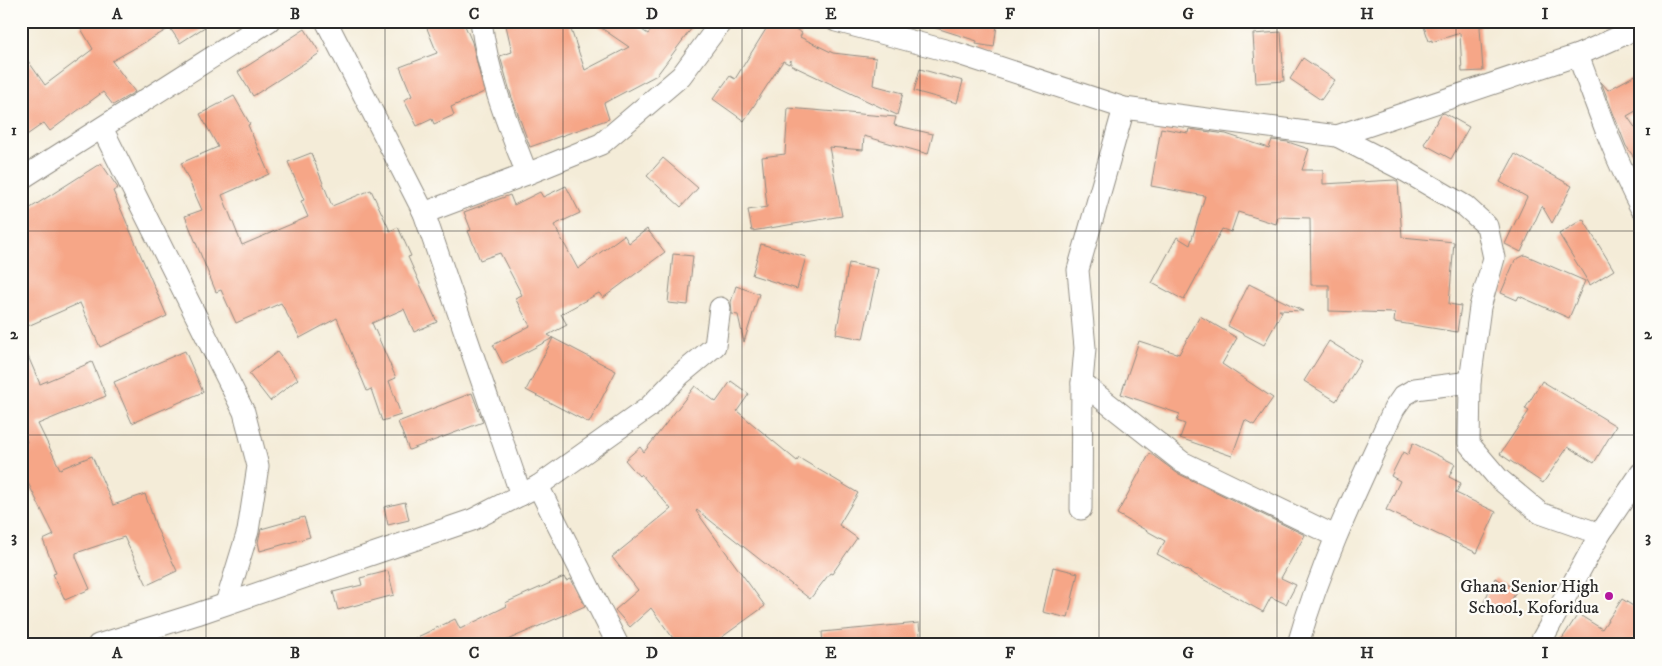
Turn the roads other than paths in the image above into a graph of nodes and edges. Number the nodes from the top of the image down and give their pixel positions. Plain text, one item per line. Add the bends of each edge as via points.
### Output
1 (269, 21) edge
2 (326, 21) edge
3 (481, 21) edge
4 (722, 21) edge
5 (836, 21) edge
6 (1641, 24) edge
7 (1578, 55) junction
8 (1124, 108) junction
9 (102, 128) junction
10 (1337, 136) junction
11 (527, 174) junction
12 (21, 179) edge
13 (1641, 208) edge
14 (424, 213) junction
15 (720, 308) dead end
16 (1470, 382) junction
17 (1082, 384) junction
18 (1641, 473) edge
19 (530, 490) junction
20 (1081, 508) dead end
21 (1600, 534) junction
22 (1336, 536) junction
23 (226, 604) junction
24 (617, 643) dead end
25 (98, 645) edge
26 (1300, 645) edge
27 (1539, 645) edge

1 - 9 street
2 - 14 street
3 - 11 street via 485,53 503,114
4 - 11 street via 680,76 601,144
5 - 8 street via 956,53
6 - 7 street
7 - 10 street
7 - 13 street via 1610,144
8 - 10 street
8 - 17 street via 1078,270 1085,348
9 - 12 street
9 - 23 street via 244,412 258,466 248,531
10 - 16 street via 1465,206 1487,226 1494,258 1480,308
11 - 14 street
14 - 19 street
15 - 19 street via 715,346 649,407
16 - 21 street via 1469,444 1498,478 1540,513
16 - 22 street via 1415,389 1404,396 1394,409
17 - 20 street
17 - 22 street via 1182,462
18 - 21 street
19 - 23 street via 472,520
19 - 24 street
21 - 27 street
22 - 26 street via 1307,614
23 - 25 street

